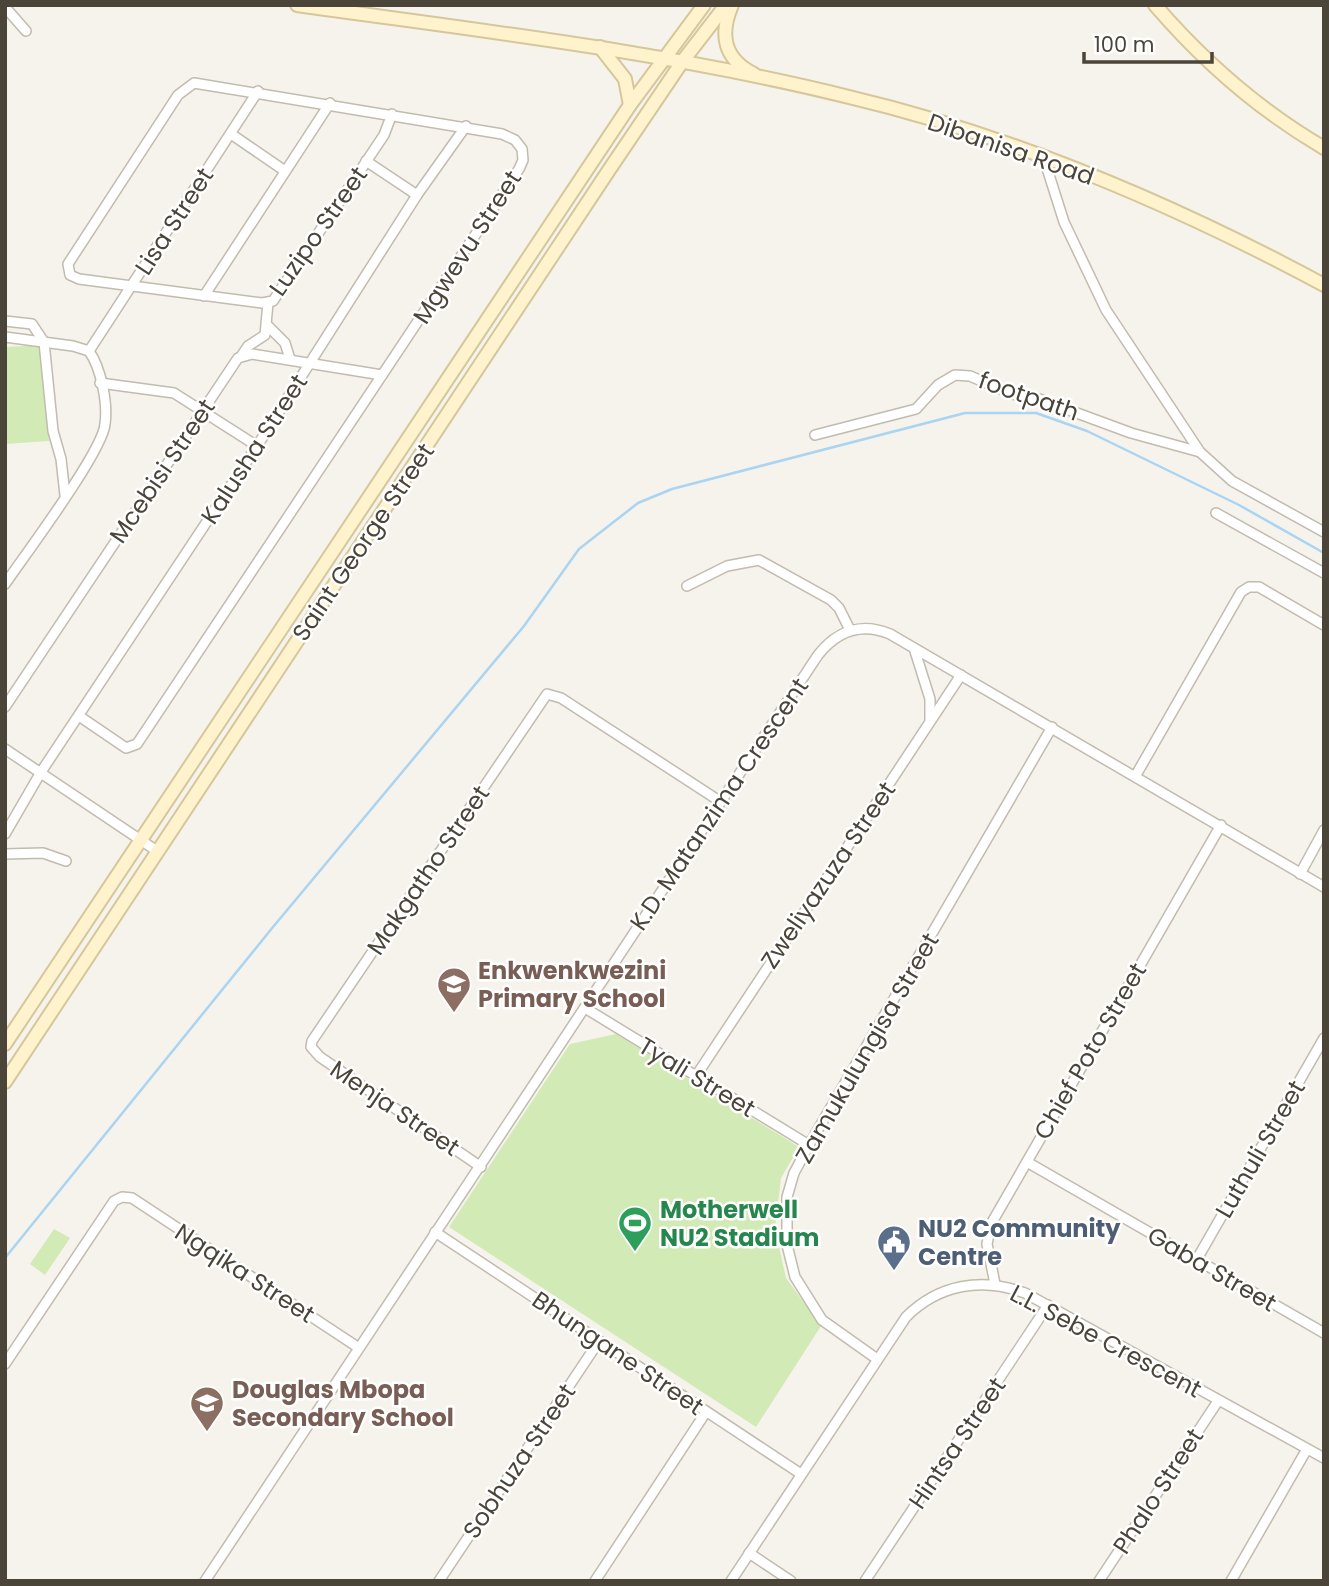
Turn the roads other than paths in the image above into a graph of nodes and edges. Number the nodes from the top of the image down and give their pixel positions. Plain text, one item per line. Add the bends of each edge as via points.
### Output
1 (297, 5) edge
2 (704, 5) edge
3 (726, 5) edge
4 (732, 5) edge
5 (1155, 5) edge
6 (5, 7) edge
7 (5, 16) edge
8 (600, 47) junction
9 (663, 58) junction
10 (682, 62) junction
11 (767, 80) junction
12 (258, 91) junction
13 (330, 103) junction
14 (630, 105) junction
15 (392, 114) junction
16 (466, 127) junction
17 (231, 134) junction
18 (1324, 148) edge
19 (1044, 159) junction
20 (366, 162) junction
21 (285, 171) junction
22 (417, 195) junction
23 (1324, 285) edge
24 (132, 286) junction
25 (204, 296) junction
26 (268, 303) junction
27 (5, 321) edge
28 (27, 323) junction
29 (268, 326) junction
30 (8, 337) edge
31 (44, 342) junction
32 (89, 351) junction
33 (242, 355) junction
34 (290, 359) junction
35 (312, 362) junction
36 (382, 375) junction
37 (100, 383) junction
38 (203, 410) junction
39 (815, 435) dead end
40 (257, 446) junction
41 (1200, 452) junction
42 (65, 495) junction
43 (1216, 513) dead end
44 (1324, 532) edge
45 (1324, 573) edge
46 (5, 584) edge
47 (687, 586) dead end
48 (1324, 625) edge
49 (850, 630) junction
50 (914, 648) junction
51 (961, 675) junction
52 (5, 707) edge
53 (79, 716) junction
54 (930, 722) junction
55 (1052, 727) junction
56 (5, 749) edge
57 (41, 772) junction
58 (1136, 775) junction
59 (721, 802) junction
60 (1221, 825) junction
61 (1324, 830) edge
62 (5, 834) edge
63 (140, 839) junction
64 (157, 851) junction
65 (5, 854) edge
66 (66, 861) dead end
67 (1300, 874) junction
68 (1324, 887) edge
69 (584, 1008) junction
70 (1324, 1038) edge
71 (5, 1044) edge
72 (311, 1047) joint
73 (696, 1076) junction
74 (5, 1082) edge
75 (809, 1145) junction
76 (1027, 1162) junction
77 (481, 1167) junction
78 (435, 1232) junction
79 (1196, 1259) junction
80 (995, 1284) junction
81 (1048, 1305) junction
82 (1324, 1333) edge
83 (599, 1341) junction
84 (359, 1348) junction
85 (877, 1359) junction
86 (5, 1364) edge
87 (1218, 1401) junction
88 (706, 1412) junction
89 (1307, 1449) junction
90 (1324, 1458) edge
91 (801, 1474) junction
92 (749, 1553) junction
93 (1102, 1580) edge
94 (205, 1581) edge
95 (439, 1581) edge
96 (595, 1581) edge
97 (731, 1581) edge
98 (792, 1581) edge
99 (865, 1581) edge
100 (1231, 1581) edge

1 - 8 main road, Dibanisa Road
2 - 9 main road, Saint George Street
3 - 10 main road, Saint George Street
4 - 11 main road via 724,32 728,50 742,68
5 - 18 main road via 1237,87
6 - 7 street via 26,31
8 - 9 main road, Dibanisa Road
8 - 14 main road via 625,79
9 - 10 main road, Dibanisa Road
9 - 14 main road, Saint George Street
10 - 11 main road, Dibanisa Road
10 - 64 main road, Saint George Street
11 - 19 main road, Dibanisa Road via 851,97
12 - 13 street, Mgwevu Street
12 - 17 street, Lisa Street
12 - 24 street, Mgwevu Street via 200,83 185,88 68,264 74,277
13 - 15 street, Mgwevu Street
13 - 21 street
14 - 63 main road, Saint George Street
15 - 16 street, Mgwevu Street
15 - 20 street, Luzipo Street via 387,131
16 - 22 street, Kalusha Street
16 - 36 street, Mgwevu Street via 515,139 522,149 522,164
17 - 21 street
17 - 24 street, Lisa Street
19 - 23 main road, Dibanisa Road via 1181,216
19 - 41 street via 1067,229 1114,324
20 - 22 street
20 - 26 street, Luzipo Street via 278,296
21 - 25 street
22 - 35 street, Kalusha Street
24 - 25 street, Luzipo Street
24 - 32 street, Lisa Street
25 - 26 street, Luzipo Street
26 - 29 street
27 - 28 street
28 - 30 street
28 - 31 street
29 - 33 street, Mcebisi Street via 263,337 248,345
29 - 34 street via 279,334
30 - 31 street
31 - 32 street
31 - 42 street
32 - 37 street
33 - 34 street
33 - 38 street, Mcebisi Street
34 - 35 street
35 - 36 street
35 - 40 street, Kalusha Street
36 - 53 street, Mgwevu Street via 137,744 127,748
37 - 38 street via 170,391
37 - 42 street via 103,432
38 - 40 street
38 - 52 street, Mcebisi Street
39 - 41 street, footpath via 916,409 938,384 955,375 970,376 1130,433
40 - 53 street, Kalusha Street
41 - 44 street via 1232,481
42 - 46 street
43 - 45 street
47 - 49 street via 727,566 759,560 836,604
48 - 58 street via 1259,587 1245,589
49 - 50 street via 880,630
49 - 59 street, K.D. Matanzima Crescent via 818,655
50 - 51 street
50 - 54 street via 930,699
51 - 54 street, Zweliyazuza Street
51 - 55 street
53 - 57 street, Kalusha Street
54 - 73 street, Zweliyazuza Street
55 - 58 street
55 - 75 street, Zamukulungisa Street
56 - 57 street
57 - 62 street, Kalusha Street
57 - 63 street
58 - 60 street
59 - 69 street, K.D. Matanzima Crescent
59 - 72 street, Makgatho Street via 561,698 547,694
60 - 67 street
60 - 76 street, Chief Poto Street
61 - 67 street
63 - 64 street
63 - 71 main road, Saint George Street
64 - 74 main road, Saint George Street
65 - 66 street via 43,853
67 - 68 street
69 - 73 street, Tyali Street
69 - 77 street, K.D. Matanzima Crescent
70 - 79 street, Luthuli Street
72 - 77 street, Menja Street
73 - 75 street, Tyali Street
75 - 85 street, Zamukulungisa Street via 787,1197 787,1245 794,1276 822,1320
76 - 79 street, Gaba Street
76 - 80 street, Chief Poto Street via 988,1233
77 - 78 street, K.D. Matanzima Crescent
78 - 83 street, Bhungane Street
78 - 84 street, K.D. Matanzima Crescent
79 - 82 street, Gaba Street
80 - 81 street, L.L. Sebe Crescent
80 - 85 street, L.L. Sebe Crescent via 961,1286 924,1302 906,1317
81 - 87 street, L.L. Sebe Crescent
81 - 99 street, Hintsa Street
83 - 88 street, Bhungane Street
83 - 95 street, Sobhuza Street
84 - 86 street, Ngqika Street via 132,1198 122,1197 114,1201
84 - 94 street, K.D. Matanzima Crescent
85 - 91 street, L.L. Sebe Crescent
87 - 89 street, L.L. Sebe Crescent
87 - 93 street, Phalo Street
88 - 91 street, Bhungane Street
88 - 96 street
89 - 90 street, L.L. Sebe Crescent
89 - 100 street
91 - 92 street, L.L. Sebe Crescent
92 - 97 street, L.L. Sebe Crescent
92 - 98 street

